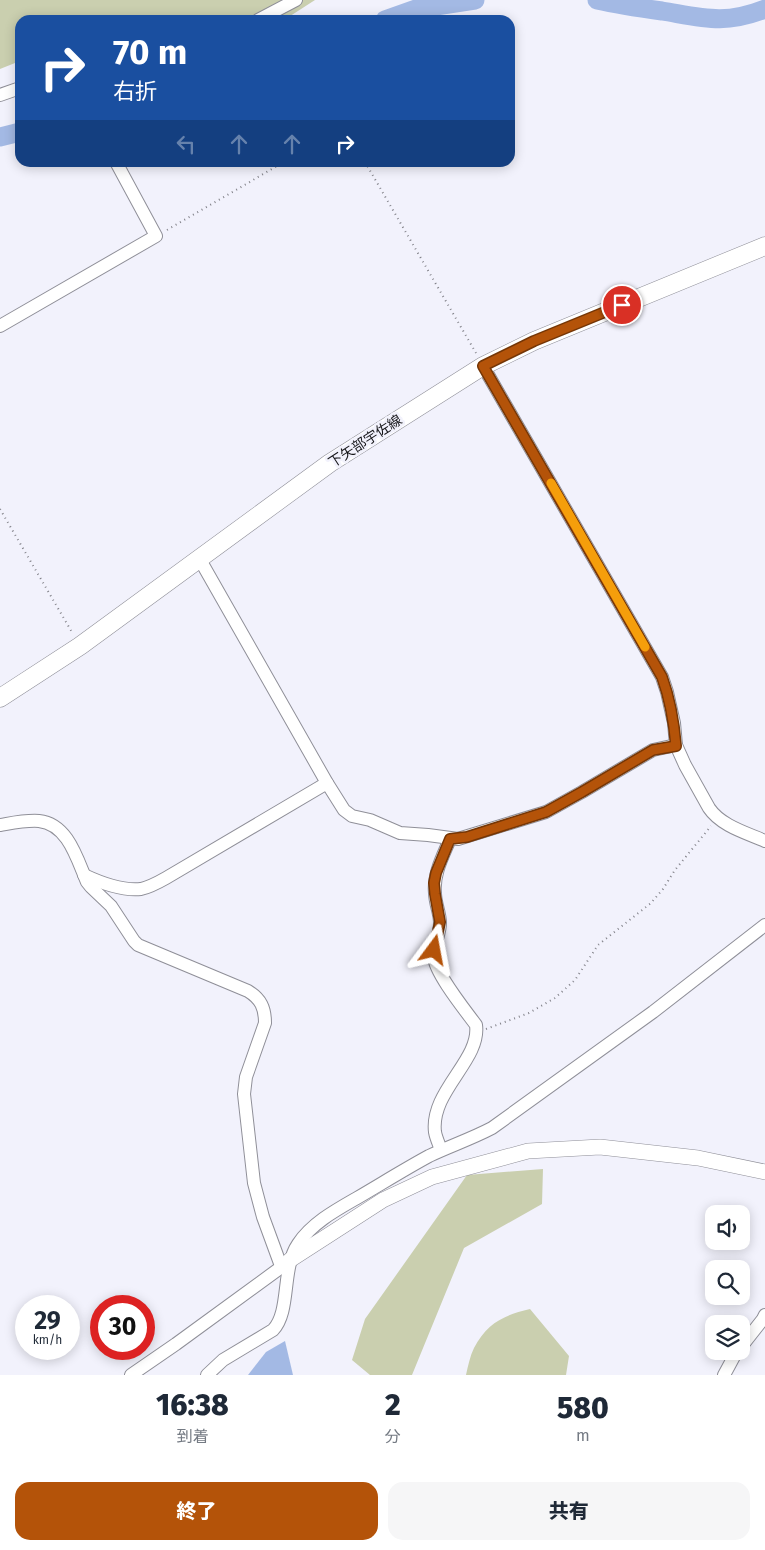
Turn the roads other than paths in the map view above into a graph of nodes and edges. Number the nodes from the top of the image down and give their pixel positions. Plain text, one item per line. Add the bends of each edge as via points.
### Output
1 (296, 0) edge
2 (268, 15) edge
3 (15, 90) edge
4 (0, 95) edge
5 (119, 167) edge
6 (765, 246) edge
7 (0, 326) edge
8 (483, 366) junction
9 (199, 558) junction
10 (0, 698) edge
11 (676, 746) junction
12 (327, 783) junction
13 (0, 825) edge
14 (450, 839) junction
15 (765, 841) edge
16 (84, 875) junction
17 (765, 925) edge
18 (441, 1150) junction
19 (765, 1172) edge
20 (286, 1263) junction
21 (765, 1315) edge
22 (750, 1336) edge
23 (732, 1360) edge
24 (131, 1375) edge
25 (208, 1375) edge
26 (724, 1375) edge

1 - 2 street
3 - 4 street
5 - 7 street via 156,236
6 - 8 main road, 下矢部宇佐線 via 534,341
8 - 9 main road, 下矢部宇佐線 via 330,462
8 - 11 street via 662,677 671,708
9 - 10 main road, 下矢部宇佐線 via 80,646
9 - 12 street
11 - 14 street via 653,750 546,812 467,837
11 - 15 street via 718,818
12 - 14 street via 344,810 352,816 400,833
12 - 16 street via 166,878 141,889 104,884
13 - 16 street via 41,821 60,830
14 - 18 street via 434,883 440,922 434,959 476,1025 477,1032 475,1042 441,1100 435,1120 435,1133
16 - 20 street via 91,887 112,906 138,945 248,991 261,1001 265,1023 246,1076 244,1094 254,1183 263,1217
17 - 18 street via 653,1012 492,1128
18 - 20 street via 330,1214 311,1229
19 - 20 street via 698,1158 600,1147 528,1151 424,1180 383,1200
20 - 24 street
20 - 25 street via 279,1324 223,1360
21 - 22 street
23 - 26 street

